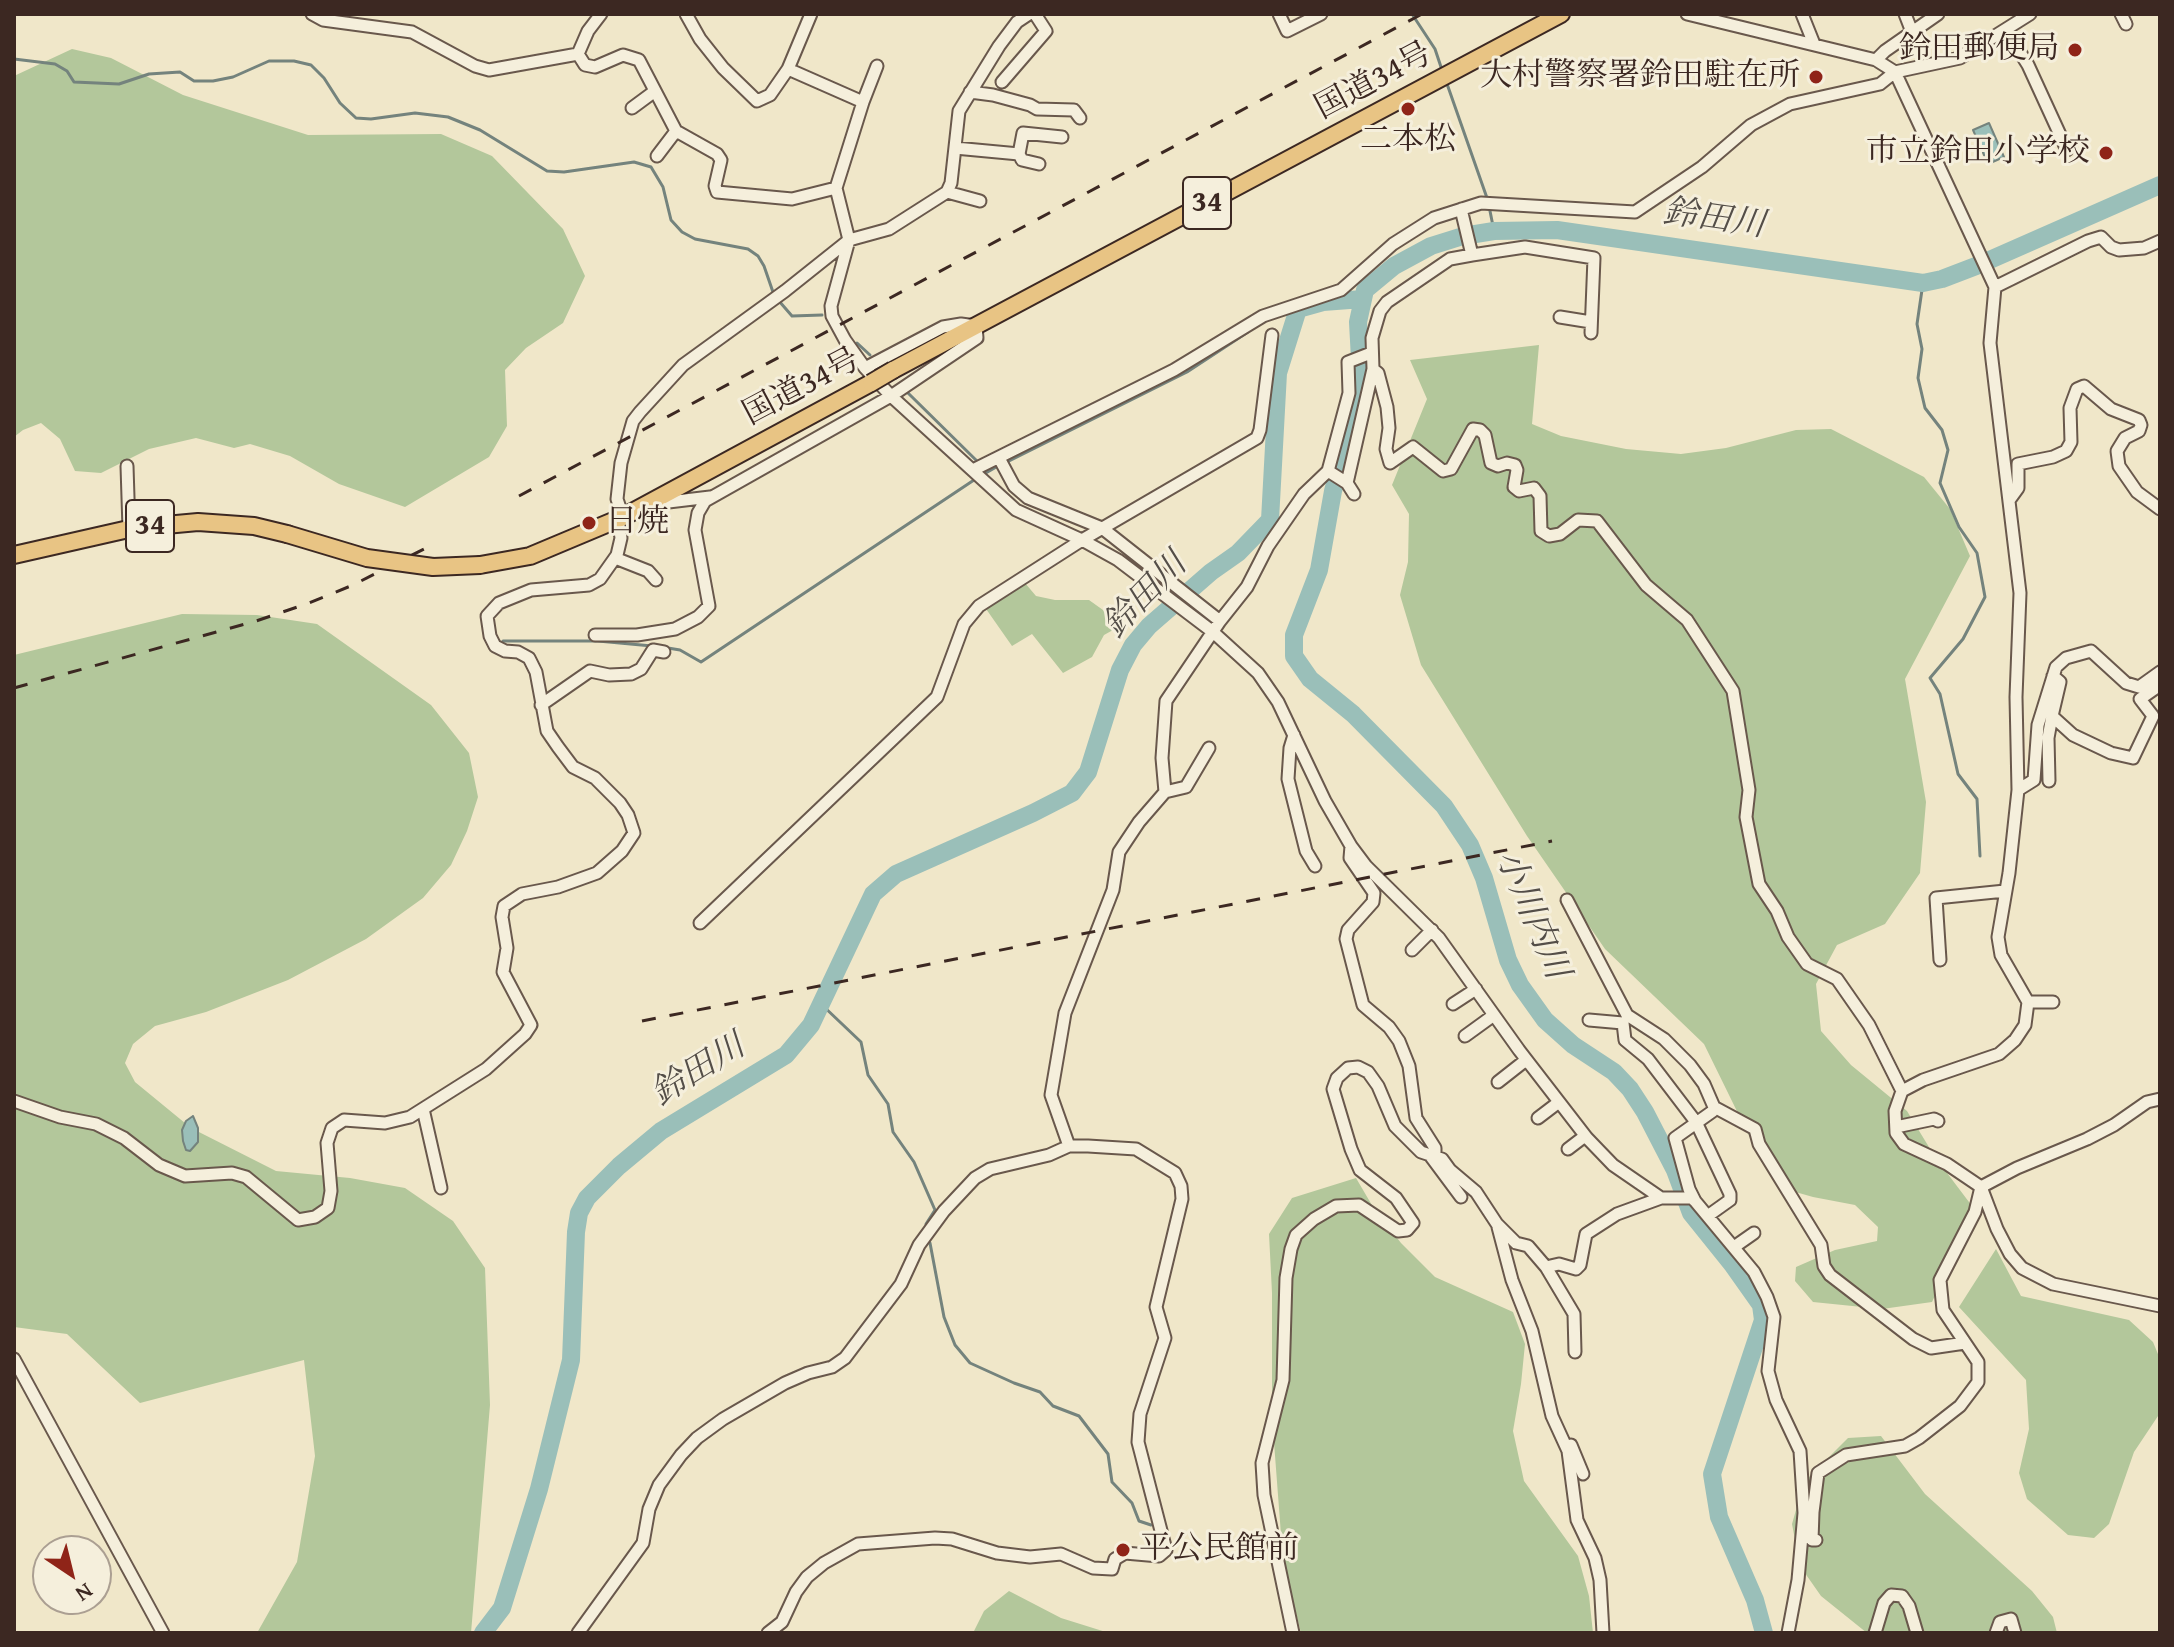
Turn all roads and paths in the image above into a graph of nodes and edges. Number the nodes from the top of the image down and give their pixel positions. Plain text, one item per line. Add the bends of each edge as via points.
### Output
1 (312, 14) edge
2 (601, 14) edge
3 (686, 14) edge
4 (811, 14) edge
5 (1032, 14) edge
6 (1279, 14) edge
7 (1321, 14) edge
8 (1561, 14) edge
9 (1687, 14) edge
10 (1802, 14) edge
11 (1905, 14) edge
12 (1938, 14) edge
13 (2030, 14) edge
14 (2006, 30) junction
15 (1912, 32) junction
16 (1814, 44) junction
17 (578, 54) junction
18 (1876, 60) junction
19 (877, 66) dead end
20 (788, 69) junction
21 (1895, 72) junction
22 (1002, 82) dead end
23 (655, 91) junction
24 (970, 92) junction
25 (863, 102) junction
26 (632, 108) dead end
27 (1080, 118) dead end
28 (676, 131) junction
29 (1062, 137) dead end
30 (955, 148) junction
31 (2067, 150) dead end
32 (1019, 154) junction
33 (657, 156) dead end
34 (1039, 164) dead end
35 (836, 188) junction
36 (947, 192) junction
37 (980, 201) dead end
38 (1462, 211) junction
39 (849, 240) junction
40 (2160, 241) edge
41 (1472, 253) junction
42 (1994, 284) junction
43 (1560, 317) dead end
44 (976, 326) junction
45 (1272, 335) dead end
46 (1370, 353) junction
47 (1373, 369) junction
48 (868, 376) junction
49 (891, 396) junction
50 (998, 462) junction
51 (127, 466) dead end
52 (975, 470) junction
53 (1330, 472) junction
54 (714, 496) junction
55 (2010, 499) junction
56 (646, 504) junction
57 (2160, 509) edge
58 (1059, 511) junction
59 (1022, 513) junction
60 (620, 518) junction
61 (1102, 528) junction
62 (129, 529) junction
63 (1082, 540) junction
64 (14, 555) edge
65 (615, 558) junction
66 (656, 580) dead end
67 (1220, 621) junction
68 (1213, 632) junction
69 (595, 635) dead end
70 (664, 652) dead end
71 (2053, 676) junction
72 (2159, 680) edge
73 (541, 705) junction
74 (2052, 716) junction
75 (1294, 735) junction
76 (1209, 748) dead end
77 (2049, 781) dead end
78 (2018, 790) junction
79 (1165, 792) junction
80 (1351, 846) junction
81 (1315, 866) dead end
82 (2005, 891) junction
83 (1567, 900) dead end
84 (700, 923) dead end
85 (1432, 930) junction
86 (1412, 950) dead end
87 (1940, 960) dead end
88 (1476, 989) junction
89 (2028, 1002) junction
90 (2053, 1002) dead end
91 (1453, 1004) dead end
92 (1494, 1015) junction
93 (1625, 1019) junction
94 (1589, 1020) dead end
95 (1465, 1036) dead end
96 (1526, 1060) junction
97 (1498, 1082) dead end
98 (1902, 1091) junction
99 (2160, 1099) edge
100 (14, 1101) edge
101 (1559, 1102) junction
102 (1714, 1107) junction
103 (423, 1109) junction
104 (1538, 1118) dead end
105 (1938, 1121) dead end
106 (1696, 1122) junction
107 (1896, 1127) junction
108 (1585, 1136) junction
109 (1069, 1146) junction
110 (1568, 1149) dead end
111 (1432, 1154) junction
112 (1981, 1187) junction
113 (441, 1188) dead end
114 (1461, 1197) dead end
115 (1664, 1198) junction
116 (1694, 1200) junction
117 (1709, 1215) junction
118 (1497, 1224) junction
119 (1754, 1233) dead end
120 (1734, 1247) junction
121 (1546, 1267) junction
122 (2160, 1306) edge
123 (1965, 1343) junction
124 (1575, 1352) dead end
125 (14, 1359) edge
126 (1561, 1437) junction
127 (1583, 1474) dead end
128 (1809, 1513) junction
129 (1816, 1540) dead end
130 (163, 1633) edge
131 (578, 1633) edge
132 (768, 1633) edge
133 (1293, 1633) edge
134 (1603, 1633) edge
135 (1788, 1633) edge
136 (1875, 1633) edge
137 (1917, 1633) edge
138 (1996, 1633) edge
139 (2015, 1633) edge

1 - 17 street via 412,32 489,70
2 - 17 street
3 - 20 street via 723,68 757,101 770,95
4 - 20 street
5 - 22 street via 1046,31
5 - 24 street via 1017,22
6 - 7 street via 1287,31
8 - 44 highway, 国道34号 / 34
9 - 16 street
10 - 16 street
11 - 15 street
12 - 15 street
13 - 14 street
14 - 21 street via 1960,58
14 - 31 street
15 - 18 street
16 - 18 street
17 - 23 street via 585,65 595,67 631,56 639,60
18 - 21 street
19 - 25 street
20 - 25 street
21 - 38 street via 1880,84 1790,104 1751,125 1702,167 1635,212 1495,203
21 - 42 street
23 - 26 street
23 - 28 street
24 - 27 street via 1037,109 1074,110
24 - 30 street via 959,111
25 - 35 street
28 - 33 street
28 - 35 street via 717,154 717,192 792,199
29 - 32 street via 1023,133
30 - 32 street
30 - 36 street
32 - 34 street via 1022,160
35 - 39 street
36 - 37 street
36 - 39 street via 889,229
38 - 41 street
38 - 50 street via 1434,218 1393,244 1341,290 1263,316 1174,370
39 - 48 street via 832,316
39 - 60 street via 683,365 659,389 633,421 621,463
40 - 42 street via 2119,250 2101,237
41 - 43 street via 1525,247 1594,258 1591,328
41 - 46 street via 1450,259 1387,302
42 - 55 street via 1990,343
44 - 48 highway, 国道34号 / 34, bridge via 893,370
44 - 48 street via 943,327
44 - 49 street via 977,338
45 - 61 street via 1257,438
46 - 47 street
46 - 53 street via 1348,362 1349,393
47 - 53 street via 1351,488
47 - 98 street via 1387,407 1390,463 1413,447 1443,471 1451,469 1473,429 1480,430 1491,463 1515,465 1514,487 1534,488 1540,496 1541,531 1549,536 1578,520 1597,521 1646,585 1687,620 1733,691 1759,884 1807,964 1837,979 1869,1025
48 - 49 street
48 - 56 highway, 国道34号 / 34
49 - 52 street
49 - 54 street
50 - 52 street
50 - 58 street via 1028,498
51 - 62 street
52 - 59 street
53 - 67 street via 1304,494
54 - 56 street
54 - 69 street via 698,513 695,530 709,606 675,629
55 - 57 street via 2018,488 2018,464 2066,451 2071,442 2070,408 2077,389 2084,386 2111,409 2139,420 2139,431 2125,438 2117,451 2119,466 2137,492
55 - 78 street via 2020,593
56 - 60 highway, 国道34号 / 34
58 - 59 street
58 - 61 street
59 - 63 street
60 - 62 highway, 国道34号 / 34, bridge via 530,556 433,567 367,558 254,526 198,522
60 - 65 street
61 - 63 street
61 - 67 street
62 - 64 highway, 国道34号 / 34
63 - 68 street via 1118,560
63 - 84 street via 979,606 964,624 937,697
65 - 66 street via 648,571
65 - 73 street via 589,585 531,590 499,603 487,616 495,646 529,658
67 - 68 street
68 - 75 street via 1258,673
68 - 79 street via 1166,701
70 - 73 street via 653,650 631,674 590,671
71 - 72 street via 2066,658 2091,651 2126,683 2139,687
71 - 74 street via 2060,682
71 - 78 street via 2038,725 2034,780
72 - 74 street via 2140,699 2153,716 2133,758 2073,735
73 - 103 street via 547,731 558,747 573,767 595,778 620,803 634,833 597,873 522,894 504,906 503,972 531,1025 486,1069
74 - 77 street
75 - 80 street
75 - 81 street via 1288,779 1306,851
76 - 79 street via 1186,787
78 - 82 street
79 - 109 street via 1119,852 1113,890 1065,1013 1051,1095
80 - 85 street via 1398,906
80 - 111 street via 1350,858 1374,893 1346,939 1363,1005 1399,1041 1409,1066 1416,1118 1435,1148
82 - 87 street via 1936,898
82 - 89 street via 1998,937 2001,955
83 - 93 street
85 - 86 street
85 - 88 street
88 - 91 street
88 - 92 street
89 - 90 street
89 - 98 street via 2025,1025 1999,1054
92 - 95 street
92 - 96 street
93 - 94 street
93 - 102 street via 1664,1039 1704,1084
93 - 106 street via 1625,1040 1648,1059
96 - 97 street
96 - 101 street
98 - 107 street
99 - 112 street
100 - 103 street via 96,1124 185,1176 246,1177 298,1220 328,1208 327,1143 332,1128 344,1120 385,1123
101 - 104 street
101 - 108 street
102 - 106 street
102 - 123 street via 1755,1129 1821,1245 1830,1275 1913,1339 1931,1348
103 - 113 street
105 - 107 street
106 - 116 street via 1675,1138
106 - 117 street via 1730,1194 1730,1200
107 - 112 street via 1904,1144
108 - 110 street
108 - 115 street via 1613,1165
109 - 131 street via 975,1178 919,1245 901,1284 845,1358 785,1383 697,1438 659,1485 643,1543
109 - 132 street via 1136,1149 1175,1173 1181,1186 1156,1307 1165,1338 1140,1414 1138,1442 1166,1550 1159,1556 1125,1553 1112,1569 1093,1568 1061,1554 1019,1556 935,1538 858,1544 807,1577 782,1622
111 - 114 street
111 - 118 street via 1476,1192
111 - 133 street via 1421,1152 1395,1126 1368,1072 1348,1068 1337,1078 1333,1089 1360,1170 1396,1198 1413,1223 1398,1231 1359,1205 1336,1206 1296,1235 1291,1249 1283,1380 1262,1463
112 - 122 street via 1997,1229 2022,1268 2053,1284
112 - 123 street via 1975,1212 1940,1280 1943,1310
115 - 116 street
115 - 121 street via 1617,1214 1586,1234 1576,1269
116 - 117 street
117 - 120 street
118 - 121 street
118 - 126 street
119 - 120 street
120 - 128 street via 1754,1272 1774,1317 1768,1371 1800,1451
121 - 124 street via 1574,1314
123 - 128 street via 1978,1362 1978,1382 1960,1406 1905,1446 1846,1455 1818,1473
125 - 130 street
126 - 127 street via 1571,1445
126 - 134 street via 1568,1451 1577,1520 1600,1580
128 - 129 street
128 - 135 street
136 - 137 street via 1891,1595 1902,1596 1909,1606
138 - 139 street via 2000,1622 2011,1619

